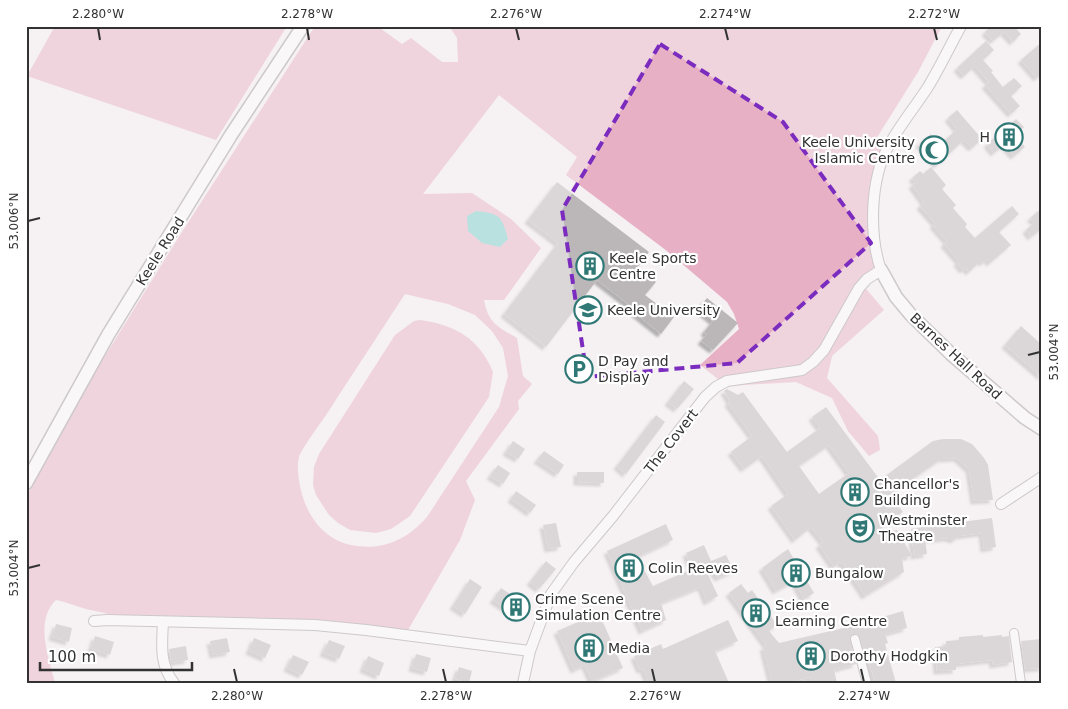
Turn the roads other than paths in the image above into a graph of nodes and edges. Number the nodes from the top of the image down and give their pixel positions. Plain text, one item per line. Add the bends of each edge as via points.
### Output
1 (303, 26) edge
2 (961, 26) edge
3 (881, 270) junction
4 (1042, 429) edge
5 (1042, 477) edge
6 (26, 483) edge
7 (1001, 504) dead end
8 (94, 621) dead end
9 (163, 622) junction
10 (1014, 633) dead end
11 (855, 639) dead end
12 (530, 652) junction
13 (174, 683) edge
14 (523, 683) edge
15 (867, 683) edge
16 (1021, 683) edge

1 - 6 street, Keele Road via 108,335
2 - 3 street, Barnes Hall Road via 884,157 874,210 876,254
3 - 4 street, Barnes Hall Road via 896,297 926,330 1025,418
3 - 12 street, The Covert via 859,288 824,350 802,370 727,381 710,392 551,594
5 - 7 street
8 - 9 street
9 - 12 street via 316,624
9 - 13 street via 163,658 167,674
10 - 16 street
11 - 15 street
12 - 14 street, The Covert

